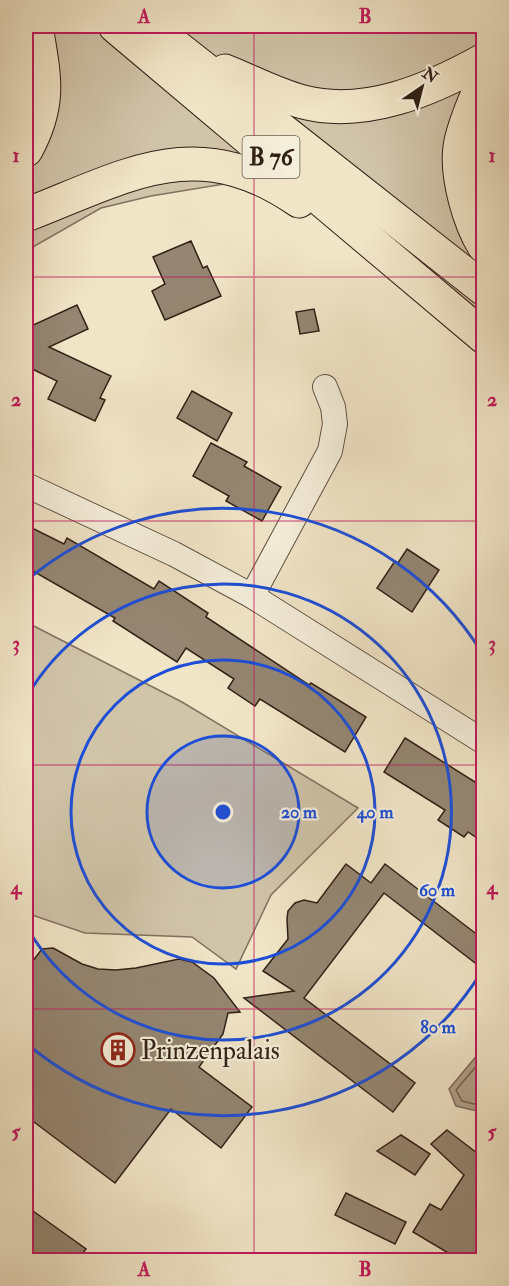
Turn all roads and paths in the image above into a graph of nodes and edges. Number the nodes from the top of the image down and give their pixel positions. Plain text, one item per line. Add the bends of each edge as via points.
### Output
1 (36, 26) edge
2 (115, 26) edge
3 (150, 26) edge
4 (189, 57) junction
5 (483, 60) edge
6 (483, 81) edge
7 (26, 150) edge
8 (26, 215) edge
9 (483, 246) edge
10 (427, 288) junction
11 (483, 289) edge
12 (483, 337) edge
13 (325, 387) dead end
14 (26, 485) edge
15 (252, 596) junction
16 (483, 742) edge

1 - 7 highway via 44,64 45,99
2 - 10 highway, B 76
3 - 4 highway, B 76
4 - 5 highway via 303,102 350,107 398,99
4 - 11 highway, B 76
6 - 9 highway via 459,147 462,194
8 - 10 highway via 133,174 172,164 206,164 242,171 278,186
10 - 12 highway, B 76
13 - 15 street via 335,424 330,451
14 - 15 street via 174,554
15 - 16 street

